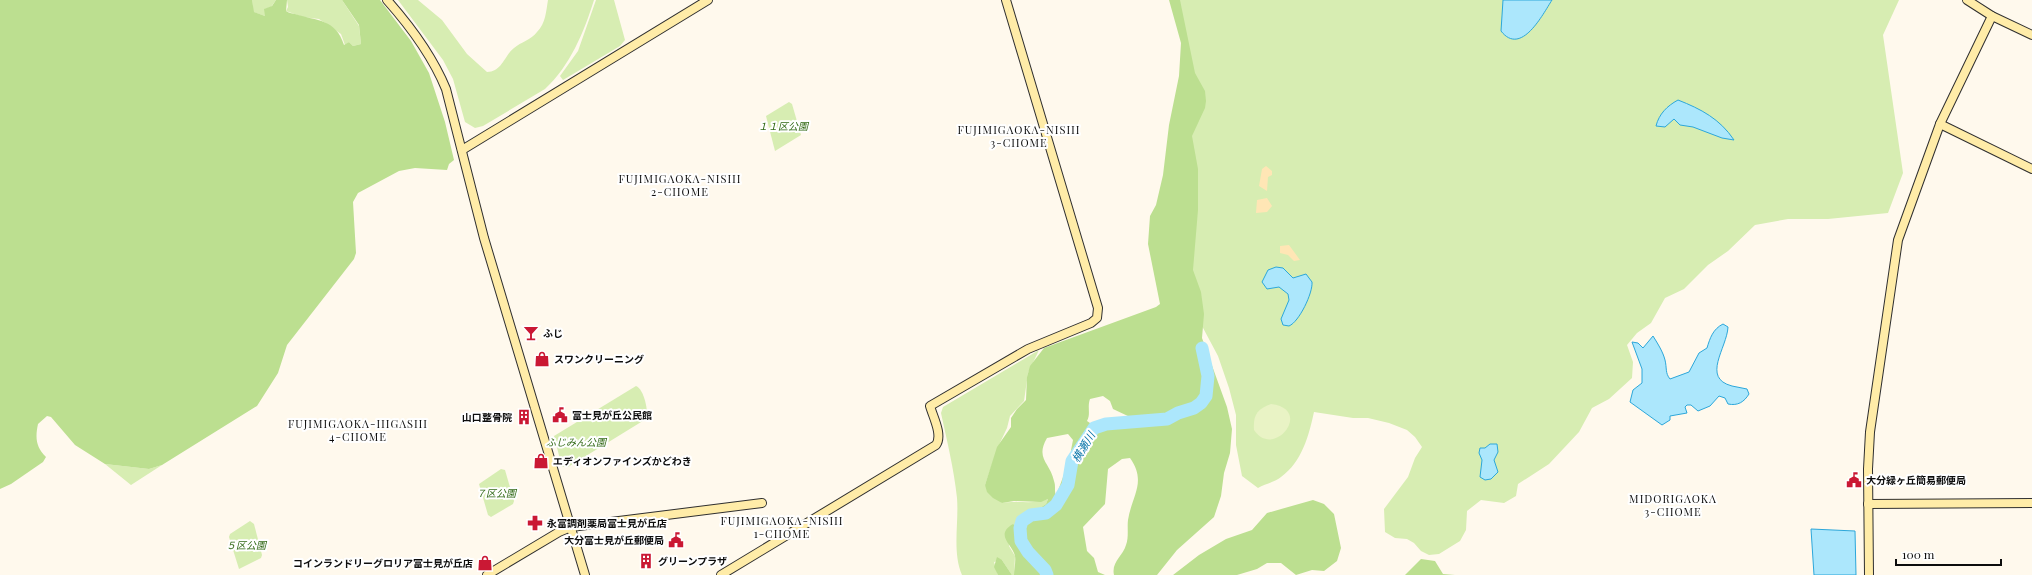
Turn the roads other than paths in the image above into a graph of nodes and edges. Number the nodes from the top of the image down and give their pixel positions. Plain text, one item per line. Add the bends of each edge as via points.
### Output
1 (388, 0) edge
2 (708, 0) edge
3 (1006, 0) edge
4 (1968, 0) edge
5 (1992, 16) junction
6 (2032, 35) edge
7 (1940, 124) junction
8 (462, 150) junction
9 (2032, 169) edge
10 (762, 503) dead end
11 (2032, 503) edge
12 (1868, 504) junction
13 (571, 527) junction
14 (487, 575) edge
15 (585, 575) edge
16 (721, 575) edge
17 (1869, 575) edge

1 - 8 street via 412,29 436,68 446,89
2 - 8 street
3 - 16 street via 1098,309 1097,318 1091,323 1028,348 930,406 939,437 936,446
4 - 5 street
5 - 6 street
5 - 7 street
7 - 9 street
7 - 12 street via 1898,240 1872,412
8 - 13 street via 484,238
10 - 13 street
11 - 12 street
12 - 17 street
13 - 14 street
13 - 15 street

